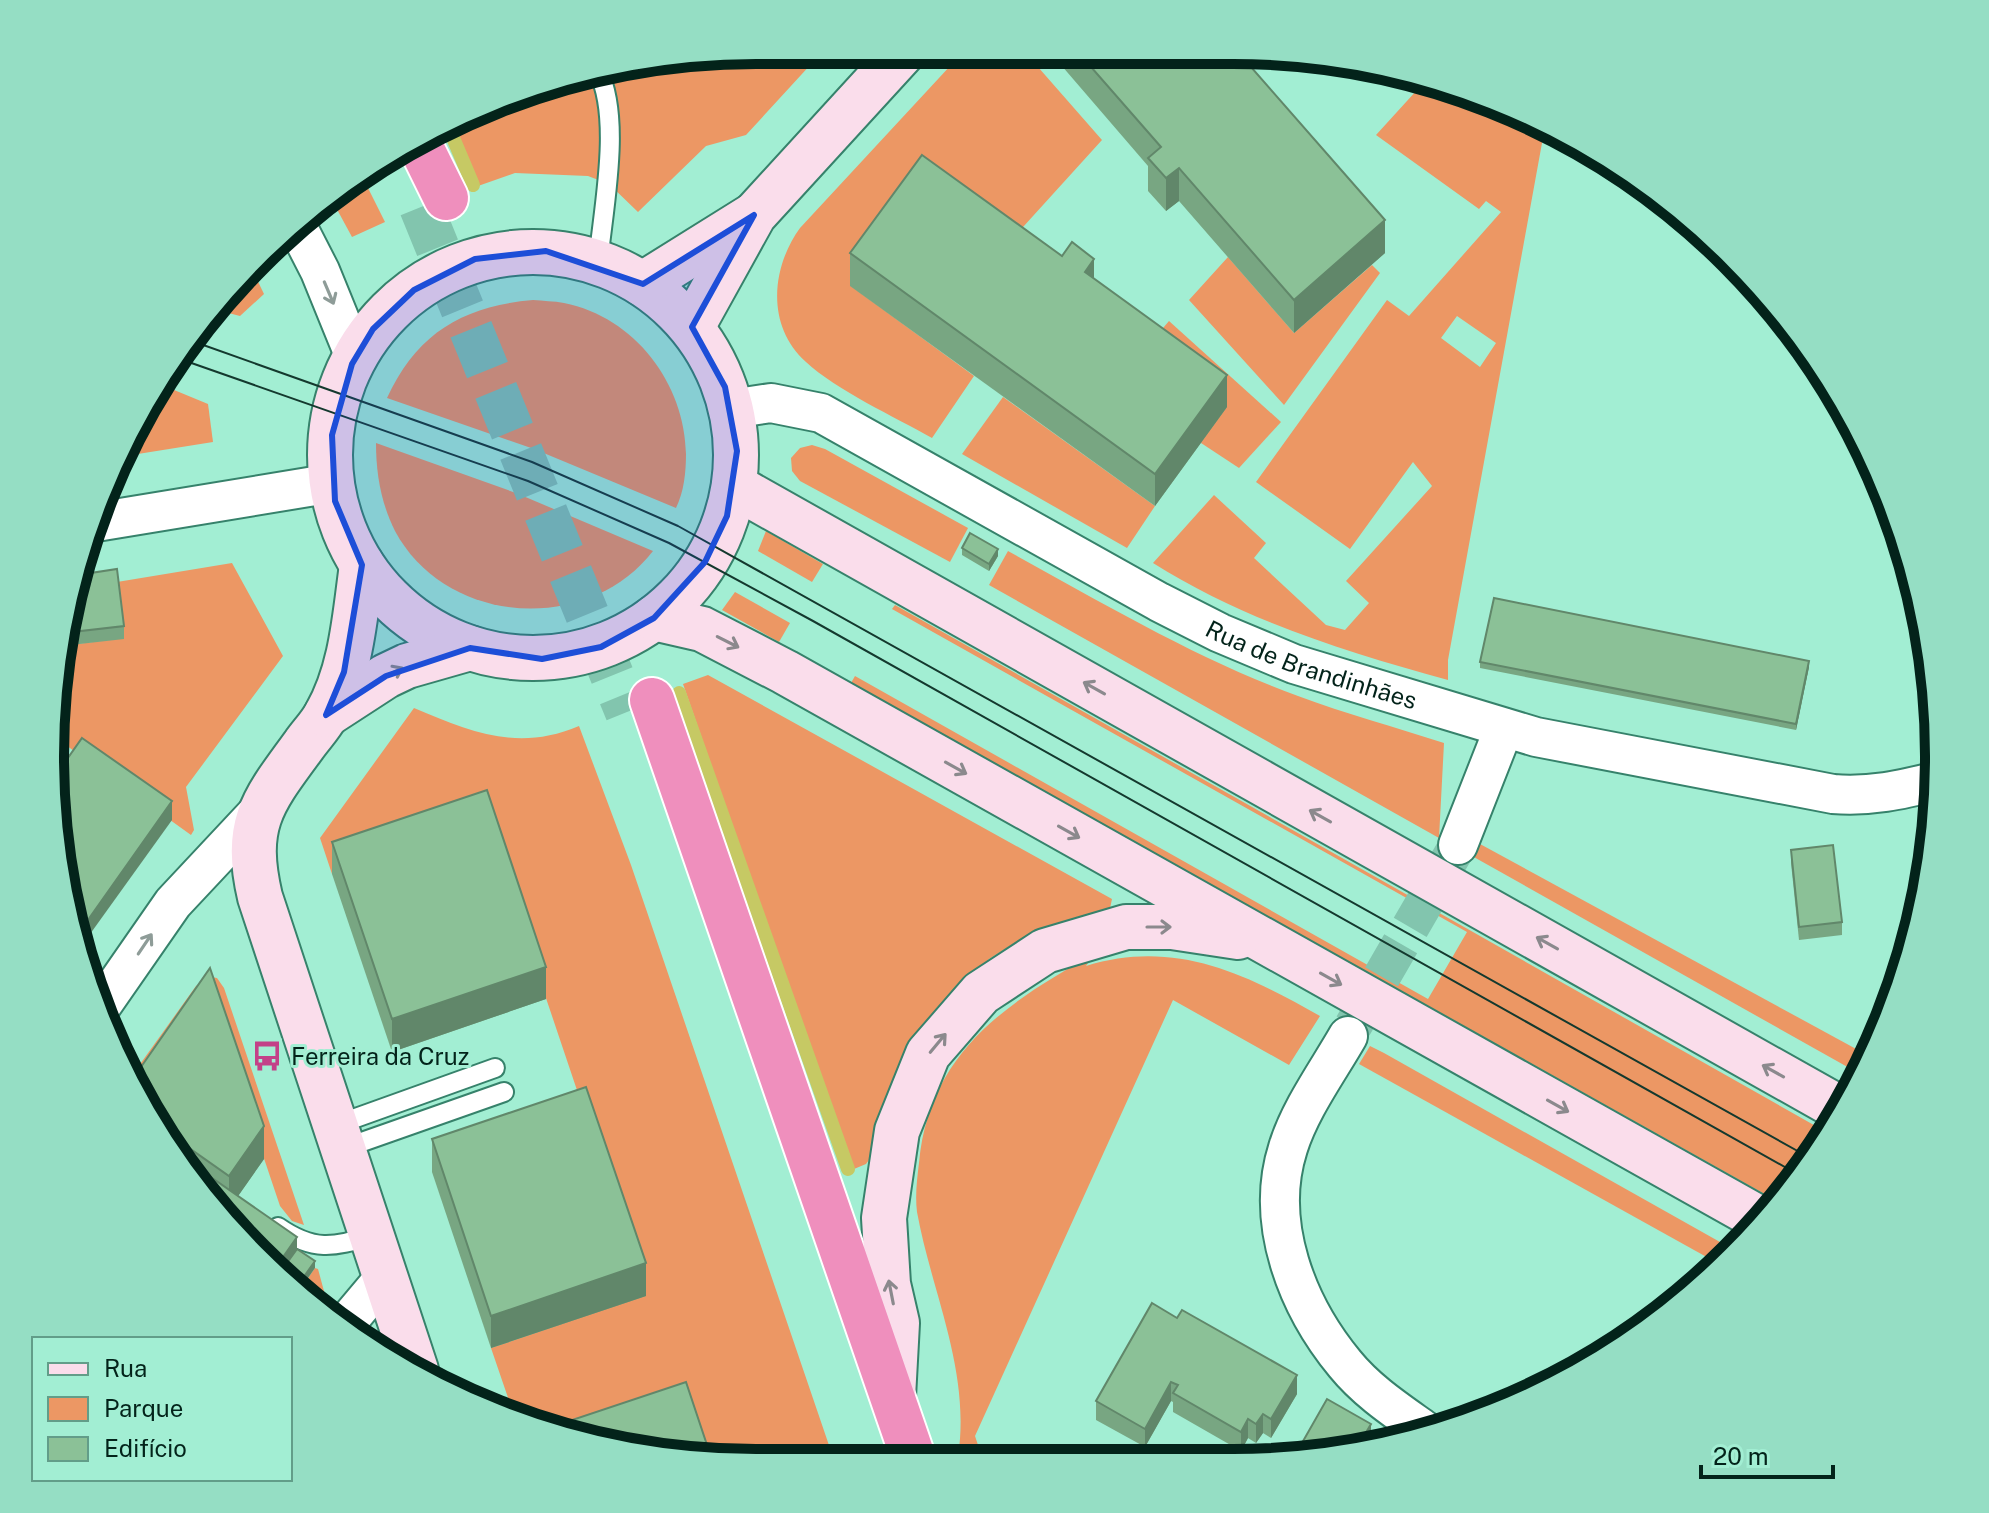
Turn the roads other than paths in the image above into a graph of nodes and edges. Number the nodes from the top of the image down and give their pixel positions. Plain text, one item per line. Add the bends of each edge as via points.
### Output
1 (892, 64) edge
2 (602, 82) edge
3 (420, 151) edge
4 (403, 161) edge
5 (754, 215) junction
6 (301, 235) edge
7 (598, 263) junction
8 (643, 284) junction
9 (692, 327) junction
10 (355, 357) junction
11 (731, 409) junction
12 (333, 483) junction
13 (734, 486) junction
14 (106, 520) edge
15 (362, 565) junction
16 (654, 618) junction
17 (470, 648) junction
18 (326, 715) junction
19 (1504, 728) junction
20 (1924, 784) edge
21 (261, 809) junction
22 (1458, 845) tunnel mouth
23 (1263, 940) junction
24 (108, 997) edge
25 (1348, 1036) tunnel mouth
26 (495, 1068) dead end
27 (504, 1092) dead end
28 (1832, 1104) edge
29 (338, 1137) junction
30 (260, 1214) edge
31 (1752, 1214) edge
32 (371, 1236) junction
33 (385, 1277) junction
34 (351, 1317) edge
35 (412, 1357) edge
36 (893, 1397) junction
37 (1416, 1424) edge
38 (883, 1449) edge
39 (910, 1449) edge

1 - 5 main road
2 - 7 lane via 611,128
3 - 4 highway via 433,202
5 - 8 main road
5 - 9 main road
6 -> 10 street
7 - 8 main road
7 - 10 main road via 546,251 475,259 414,290 373,329
8 - 9 main road
9 - 11 main road via 717,365
10 - 12 main road via 336,413 330,455
11 - 13 main road via 737,451
11 - 19 street, Rua de Brandinhães via 771,403 821,413 1220,633 1294,664
12 - 14 street
12 - 15 main road via 340,517
13 - 16 main road via 727,516 705,562
28 -> 13 main road
15 - 17 main road via 400,609
15 - 18 main road via 344,672
16 - 17 main road via 601,647 542,659
16 -> 23 main road via 702,629 738,647
18 -> 17 main road via 407,666
18 - 21 main road
19 - 20 street, Rua de Brandinhães via 1833,794 1871,795
19 - 22 street
24 -> 21 street via 173,903
21 - 29 main road via 253,835 257,885
23 -> 31 main road
36 -> 23 main road via 897,1323 888,1284 884,1218 897,1131 928,1054 981,993 1045,951 1126,927 1172,927
25 - 37 street via 1294,1131 1279,1200 1280,1220 1287,1256 1326,1339 1366,1387
26 - 29 lane
27 - 29 lane
29 - 32 main road
30 - 32 lane via 295,1238 321,1246
32 - 33 main road
33 - 34 street
33 - 35 main road
36 - 38 highway via 640,706
36 - 39 highway

